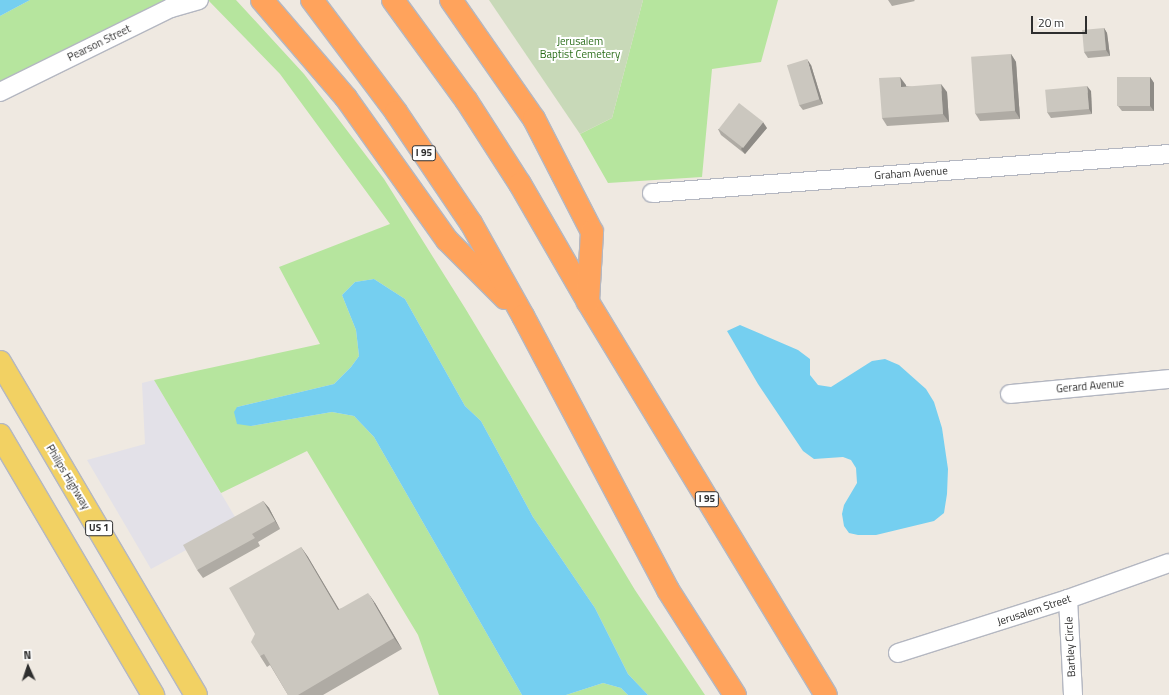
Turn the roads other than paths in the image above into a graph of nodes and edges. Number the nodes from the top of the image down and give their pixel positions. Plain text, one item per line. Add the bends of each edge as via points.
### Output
1 (199, 0) edge
2 (262, 0) edge
3 (312, 0) edge
4 (393, 0) edge
5 (451, 0) edge
6 (0, 92) edge
7 (1169, 154) edge
8 (652, 193) dead end
9 (588, 302) junction
10 (523, 316) junction
11 (0, 362) edge
12 (1169, 378) edge
13 (1010, 394) dead end
14 (0, 435) edge
15 (1169, 563) edge
16 (1068, 599) junction
17 (898, 653) dead end
18 (153, 695) edge
19 (196, 695) edge
20 (735, 695) edge
21 (826, 695) edge
22 (1073, 695) edge

1 - 6 street, Pearson Street via 171,8
2 - 10 highway via 346,98 447,240
3 - 10 highway, I 95 via 396,112 471,223
4 - 9 highway, I 95 via 466,100 520,184
5 - 9 highway via 534,119 592,232
7 - 8 street, Graham Avenue
9 - 21 highway, I 95
10 - 20 highway, I 95 via 668,590
11 - 19 main road, Philips Highway / US 1
12 - 13 street, Gerard Avenue
14 - 18 main road
15 - 16 street, Jerusalem Street
16 - 17 street, Jerusalem Street
16 - 22 street, Bartley Circle

